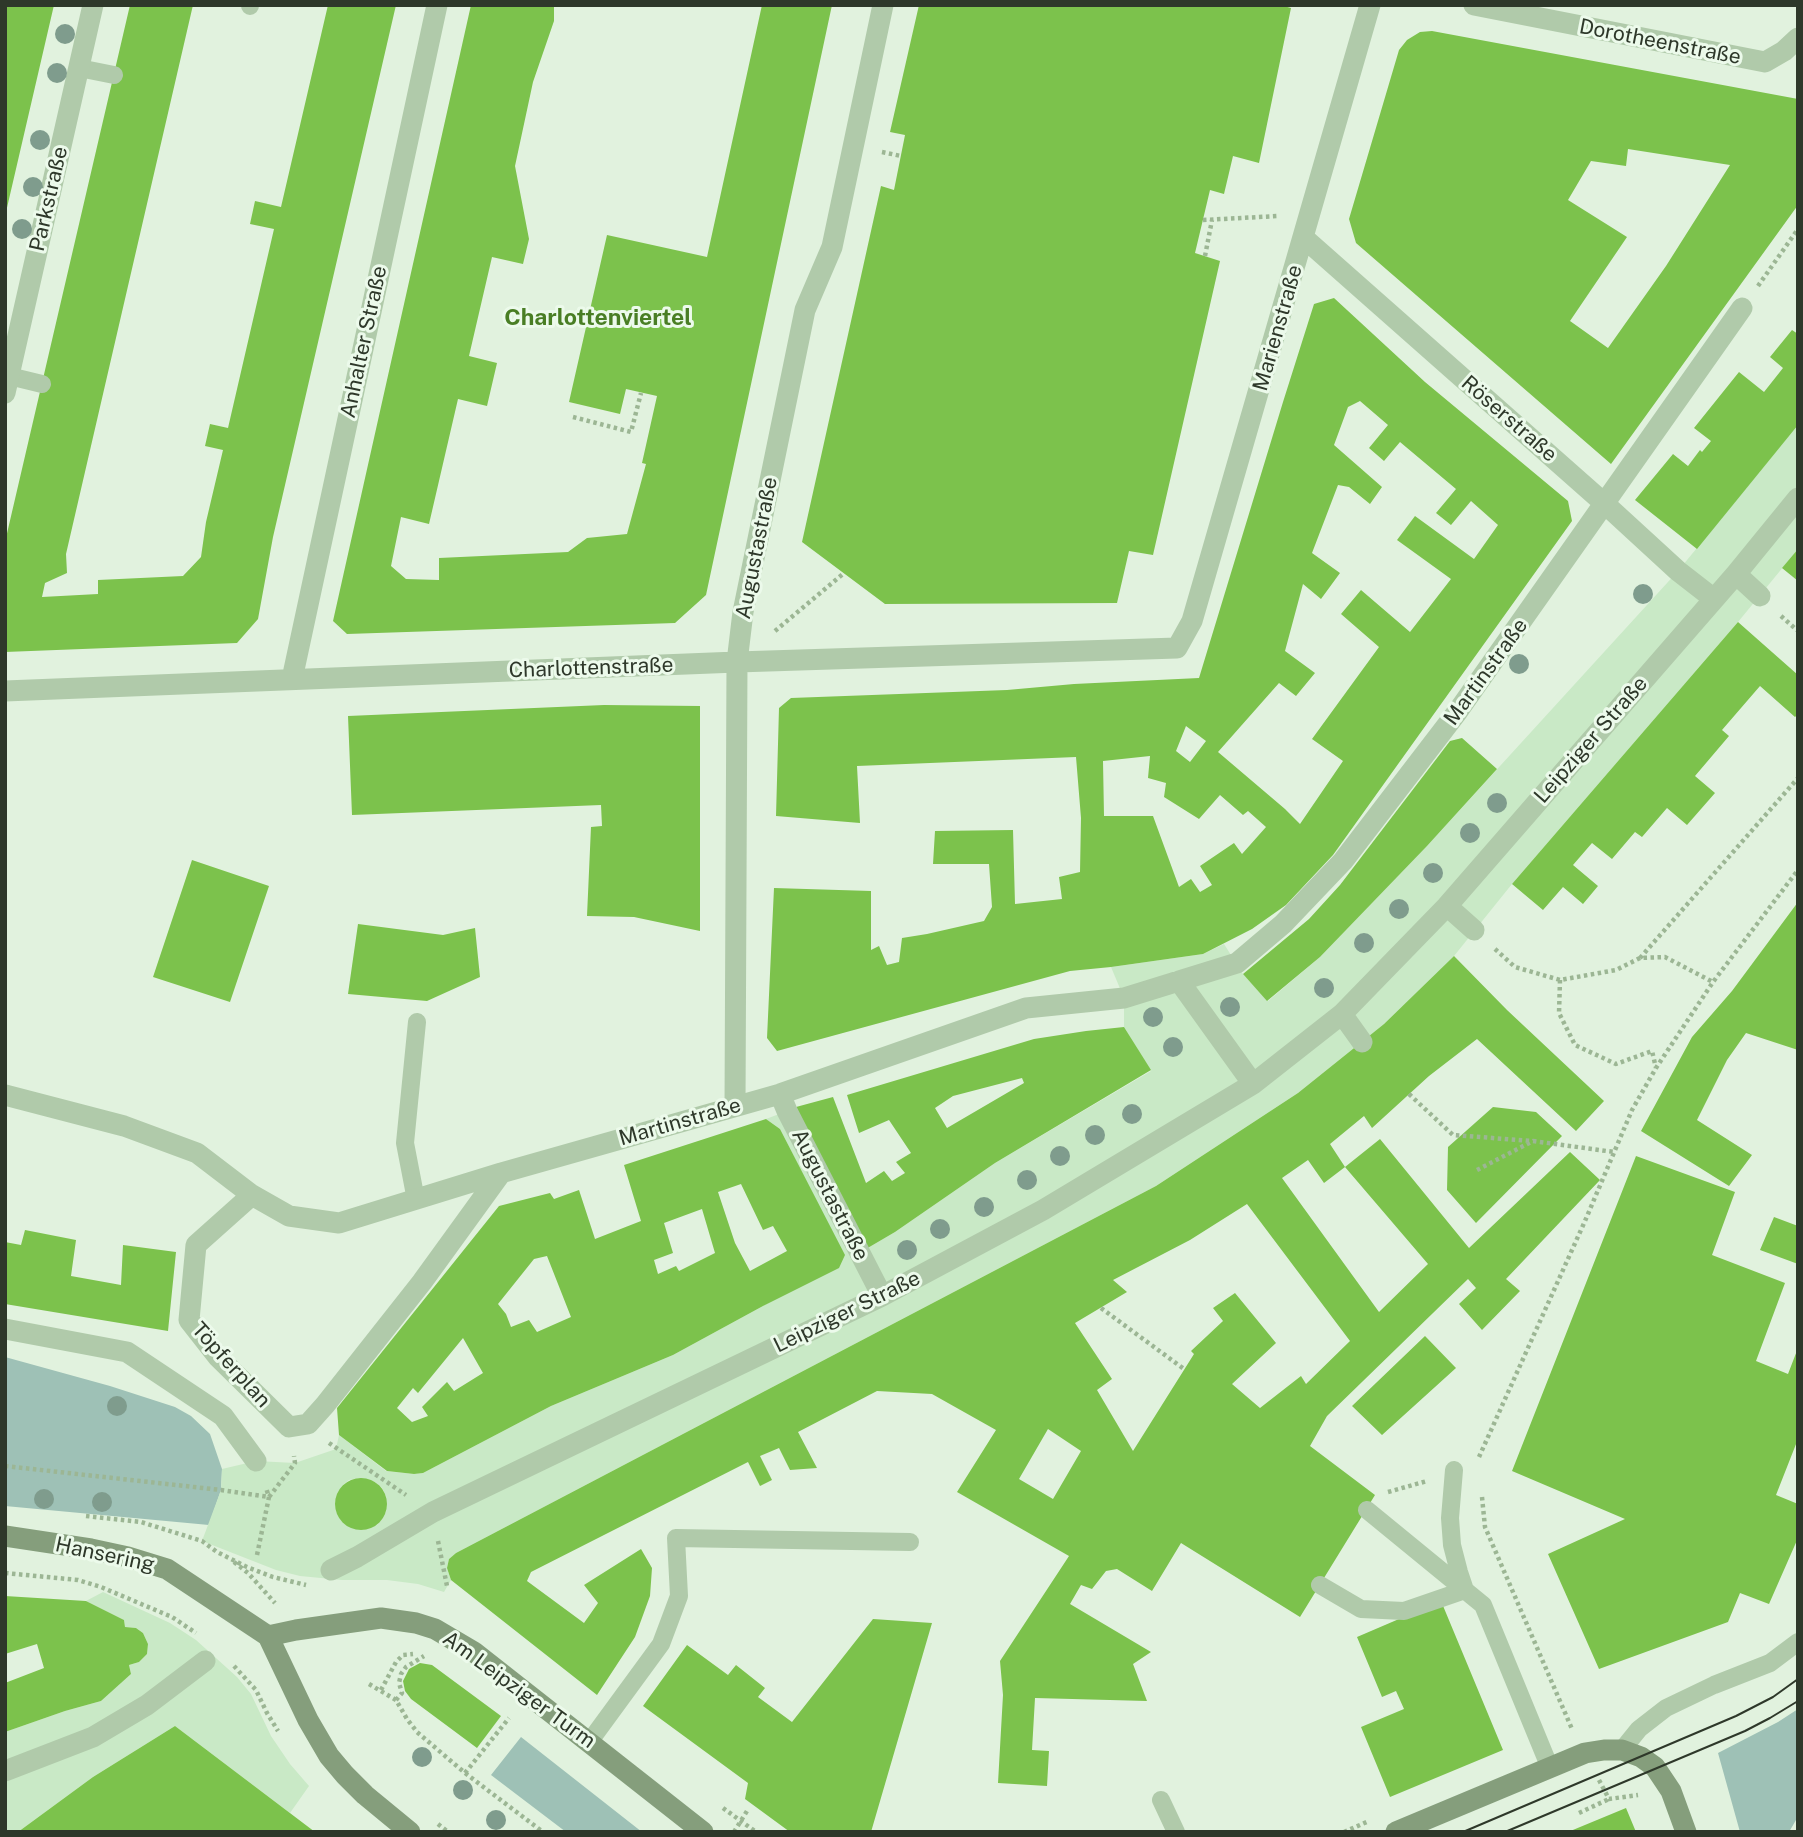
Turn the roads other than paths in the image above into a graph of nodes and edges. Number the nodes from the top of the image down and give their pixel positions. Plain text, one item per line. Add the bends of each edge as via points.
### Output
1 (93, 5) edge
2 (437, 5) edge
3 (883, 5) edge
4 (1370, 5) edge
5 (1474, 5) edge
6 (1798, 38) edge
7 (79, 68) junction
8 (114, 75) dead end
9 (1304, 238) junction
10 (1742, 307) dead end
11 (42, 384) dead end
12 (7, 385) edge
13 (1798, 498) edge
14 (1605, 504) junction
15 (1736, 574) junction
16 (1760, 596) dead end
17 (1714, 599) junction
18 (1177, 648) joint
19 (737, 662) junction
20 (292, 679) junction
21 (5, 691) edge
22 (1447, 906) junction
23 (1474, 930) dead end
24 (1179, 981) junction
25 (1342, 1014) junction
26 (417, 1022) dead end
27 (1362, 1042) dead end
28 (1253, 1084) junction
29 (780, 1094) junction
30 (5, 1095) edge
31 (735, 1105) junction
32 (501, 1173) junction
33 (252, 1195) junction
34 (416, 1200) junction
35 (882, 1296) junction
36 (5, 1329) edge
37 (256, 1461) road end
38 (1454, 1471) dead end
39 (1367, 1510) dead end
40 (5, 1536) edge
41 (910, 1542) dead end
42 (331, 1570) dead end
43 (1320, 1585) dead end
44 (1465, 1590) junction
45 (268, 1636) junction
46 (1798, 1642) edge
47 (205, 1661) dead end
48 (590, 1741) junction
49 (1622, 1750) junction
50 (1550, 1768) junction
51 (5, 1771) edge
52 (1161, 1800) dead end
53 (410, 1832) edge
54 (703, 1832) edge
55 (1176, 1832) edge
56 (1396, 1832) edge
57 (1686, 1832) edge

1 - 7 street, Parkstraße
2 - 20 street, Anhalter Straße
3 - 19 street, Augustastraße via 832,247 805,310 743,612
4 - 9 street, Marienstraße
5 - 6 street, Dorotheenstraße via 1765,62
7 - 8 lane
7 - 12 street, Parkstraße
9 - 14 street, Röserstraße
9 - 18 street, Marienstraße via 1192,621
10 - 14 street, Martinstraße
11 - 12 lane
13 - 15 street, Leipziger Straße
14 - 17 street, Röserstraße
14 - 24 street, Martinstraße via 1458,711 1343,861 1283,924 1237,963
15 - 16 street
15 - 17 street, Leipziger Straße
17 - 22 street, Leipziger Straße
18 - 19 street, Charlottenstraße
19 - 20 street, Charlottenstraße
19 - 31 street, Augustastraße
20 - 21 street, Charlottenstraße
22 - 23 street
22 - 25 street, Leipziger Straße
24 - 28 street
24 - 29 street, Martinstraße via 1124,998 1026,1008
25 - 27 street
25 - 28 street, Leipziger Straße
26 - 34 lane via 405,1143
28 - 35 street, Leipziger Straße via 1043,1210
29 - 31 street, Martinstraße
29 - 35 street, Augustastraße
30 - 33 street, Martinstraße via 124,1126 197,1153
31 - 32 street, Martinstraße
32 - 33 street, Töpferplan via 325,1405 308,1424 289,1427 218,1357 189,1320 196,1245
32 - 34 street, Martinstraße
33 - 34 street, Martinstraße via 289,1216 339,1223
35 - 42 street, Leipziger Straße via 433,1512
36 - 37 street via 127,1352 223,1416
38 - 44 lane via 1452,1545
39 - 44 lane
40 - 45 street, Hansering via 91,1549 167,1569
41 - 48 lane via 676,1538 679,1596 660,1644
43 - 44 lane via 1361,1609 1404,1611
44 - 50 lane via 1483,1605
45 - 48 street, Am Leipziger Turm via 381,1618 435,1629 474,1651
45 - 53 street via 329,1756 365,1795
46 - 49 lane via 1770,1663 1666,1708
47 - 51 street via 147,1705 93,1737
48 - 54 street, Am Leipziger Turm
49 - 50 street via 1586,1753
49 - 57 street via 1656,1767 1671,1791
50 - 56 street
52 - 55 lane

